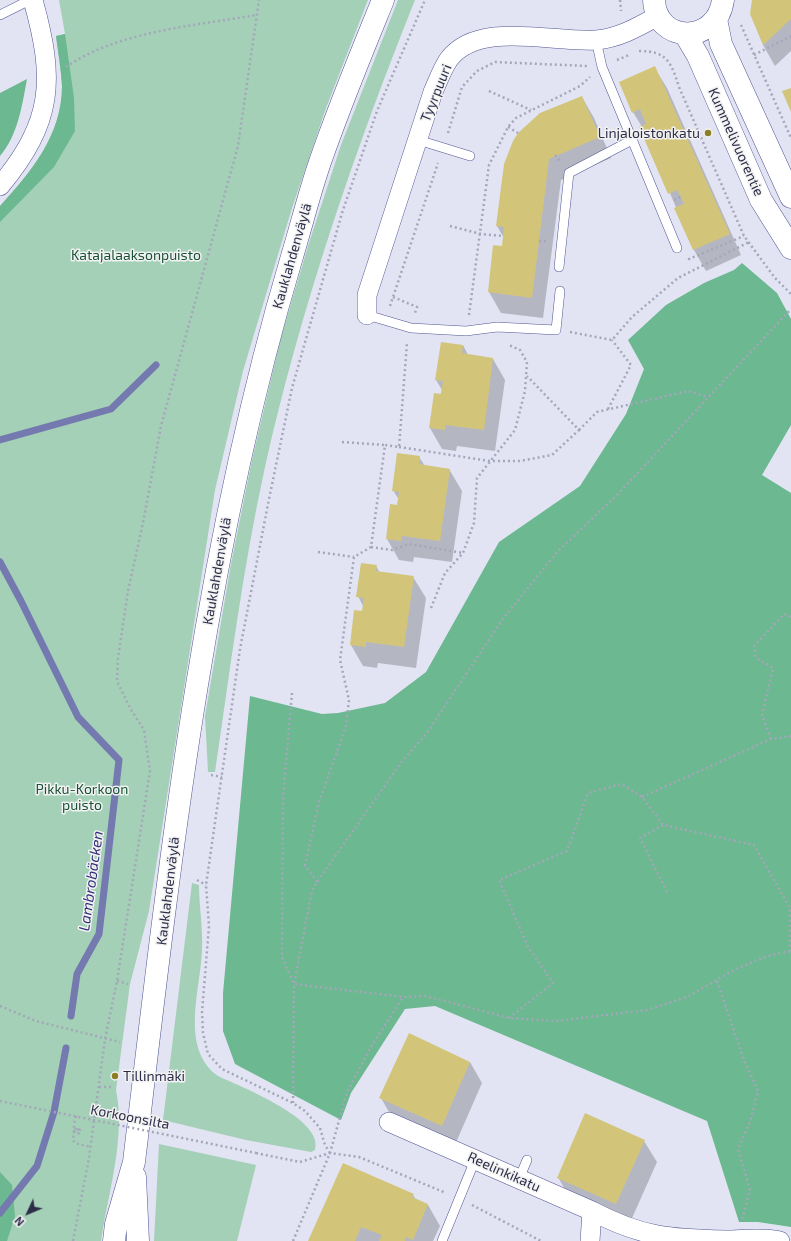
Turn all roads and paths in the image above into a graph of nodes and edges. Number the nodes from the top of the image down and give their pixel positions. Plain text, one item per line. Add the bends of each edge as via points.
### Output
1 (30, 0) edge
2 (33, 0) edge
3 (259, 0) edge
4 (383, 0) edge
5 (424, 0) edge
6 (620, 0) edge
7 (656, 8) edge
8 (720, 10) edge
9 (0, 15) edge
10 (256, 15) junction
11 (622, 17) dead end
12 (741, 22) dead end
13 (685, 34) junction
14 (791, 36) edge
15 (596, 40) junction
16 (640, 50) dead end
17 (754, 55) junction
18 (602, 67) junction
19 (47, 80) junction
20 (489, 92) dead end
21 (531, 110) junction
22 (508, 127) junction
23 (518, 133) dead end
24 (791, 138) edge
25 (418, 140) junction
26 (632, 140) junction
27 (470, 156) dead end
28 (0, 186) edge
29 (791, 197) edge
30 (450, 226) dead end
31 (481, 234) junction
32 (503, 236) dead end
33 (744, 236) junction
34 (788, 239) edge
35 (749, 242) junction
36 (677, 248) joint
37 (559, 267) dead end
38 (560, 291) dead end
39 (791, 294) edge
40 (393, 297) dead end
41 (791, 309) edge
42 (367, 314) joint
43 (497, 327) junction
44 (411, 328) junction
45 (556, 330) junction
46 (466, 331) junction
47 (612, 340) junction
48 (526, 375) junction
49 (708, 397) junction
50 (608, 410) junction
51 (580, 430) junction
52 (342, 442) dead end
53 (385, 445) junction
54 (398, 447) junction
55 (490, 461) junction
56 (371, 547) junction
57 (318, 552) dead end
58 (463, 553) junction
59 (354, 557) junction
60 (431, 608) dead end
61 (791, 617) edge
62 (292, 693) dead end
63 (791, 736) edge
64 (771, 738) junction
65 (211, 775) dead end
66 (222, 777) junction
67 (642, 797) junction
68 (663, 825) junction
69 (197, 880) dead end
70 (317, 882) junction
71 (206, 885) junction
72 (668, 894) dead end
73 (791, 951) edge
74 (117, 980) junction
75 (717, 981) junction
76 (128, 984) dead end
77 (294, 984) junction
78 (403, 997) junction
79 (0, 1006) edge
80 (509, 1018) junction
81 (105, 1039) junction
82 (120, 1042) dead end
83 (99, 1087) junction
84 (114, 1088) dead end
85 (0, 1101) edge
86 (292, 1103) junction
87 (76, 1116) junction
88 (389, 1122) dead end
89 (91, 1147) junction
90 (330, 1153) junction
91 (475, 1160) junction
92 (527, 1160) dead end
93 (134, 1162) junction
94 (519, 1179) junction
95 (459, 1198) junction
96 (592, 1211) junction
97 (691, 1240) edge
98 (736, 1240) junction
99 (73, 1241) edge
100 (114, 1241) edge
101 (138, 1241) edge
102 (293, 1241) edge
103 (442, 1241) edge
104 (541, 1241) edge
105 (590, 1241) edge
106 (767, 1241) edge

1 - 9 lane
2 - 19 street via 42,32
3 - 10 path
4 - 93 main road, Kauklahdenväylä via 320,163 243,438 226,520 184,765
5 - 66 path via 378,111 342,213 292,388 240,649
6 - 11 path
7 - 13 main road via 669,28
7 - 15 street, Tyyrpuuri via 617,37
8 - 13 main road via 702,31
8 - 29 main road, Kummelivuorentie via 721,44
10 - 19 path via 128,38 80,57
10 - 74 path via 238,146 161,426 128,591 118,658 118,681 130,708 144,730 150,771
12 - 17 path
13 - 34 main road, Kummelivuorentie via 698,56 761,200
14 - 17 path
15 - 18 lane
15 - 25 street, Tyyrpuuri via 504,36 481,39 464,46 450,58 442,72
16 - 33 path via 658,53 672,65 679,87
17 - 24 path
18 - 21 path via 580,86
18 - 26 lane
19 - 28 street via 45,104 36,133 25,154
20 - 21 path
21 - 22 path via 516,118
22 - 23 path
22 - 31 path via 489,165
25 - 27 lane
25 - 42 street, Tyyrpuuri via 367,295
26 - 36 lane
26 - 37 lane via 569,173
30 - 31 path
31 - 32 path
31 - 46 path
33 - 35 path
33 - 36 path via 689,259 684,245
35 - 39 path
35 - 47 path via 678,278 632,317
38 - 45 lane
40 - 44 path via 417,307
41 - 49 path
42 - 44 lane
43 - 45 lane
43 - 46 lane
43 - 48 path via 506,343 520,350 528,362
44 - 46 lane
44 - 54 path via 406,347
45 - 47 path
47 - 50 path via 631,365
48 - 51 path
48 - 55 path via 526,391 515,430
49 - 50 path via 688,391
49 - 70 path via 615,497 557,552 502,620 427,733 403,760
50 - 51 path via 597,412
51 - 55 path via 552,456 520,461
52 - 53 path
53 - 54 path
53 - 56 path
54 - 55 path
55 - 58 path via 477,478 474,523
56 - 58 path via 392,550 409,544
56 - 59 path
57 - 59 path
58 - 60 path via 444,573
59 - 70 path via 340,660 349,700 346,726 319,802 305,865
61 - 64 path via 784,614 754,646 756,658 773,668 762,715
62 - 77 path via 283,797 282,957
63 - 64 path
64 - 67 path
65 - 66 path
66 - 71 path
67 - 68 path
67 - 80 path via 621,784 588,793 567,851 499,880 528,947 553,983
68 - 72 path via 640,838
68 - 73 path via 754,845 790,908
69 - 71 path
70 - 77 path via 312,892
71 - 86 path via 209,933 202,1012 208,1054 222,1069
73 - 75 path via 767,956
74 - 76 path
74 - 81 path
75 - 80 path via 687,997 647,1010 557,1021
75 - 98 path via 744,1060 758,1091 750,1122 738,1149 750,1190
77 - 78 path
77 - 86 path
78 - 80 path via 426,996
78 - 90 path via 372,1045 347,1092
79 - 81 path via 36,1021
81 - 82 path
81 - 83 path
83 - 84 path
83 - 89 path
85 - 87 path, Korkoonsilta, bridge
86 - 90 path via 305,1111 320,1128
87 - 89 path, bridge via 73,1130 74,1133 76,1134 80,1133 79,1128 74,1129 73,1131 74,1133 79,1133 79,1129 74,1131 73,1140
87 - 90 path, Korkoonsilta, bridge via 300,1162
88 - 91 street, Reelinkikatu
89 - 99 path
90 - 95 path via 359,1157
90 - 102 path
91 - 94 street, Reelinkikatu
91 - 95 lane
92 - 94 lane
93 - 100 main road, Kauklahdenväylä via 116,1224
93 - 101 main road, Kauklahdenväylä
94 - 96 street, Reelinkikatu
95 - 103 lane
95 - 104 path
96 - 97 street, Reelinkikatu via 644,1234
96 - 105 street
97 - 98 street, Reelinkikatu
98 - 106 street, Reelinkikatu

